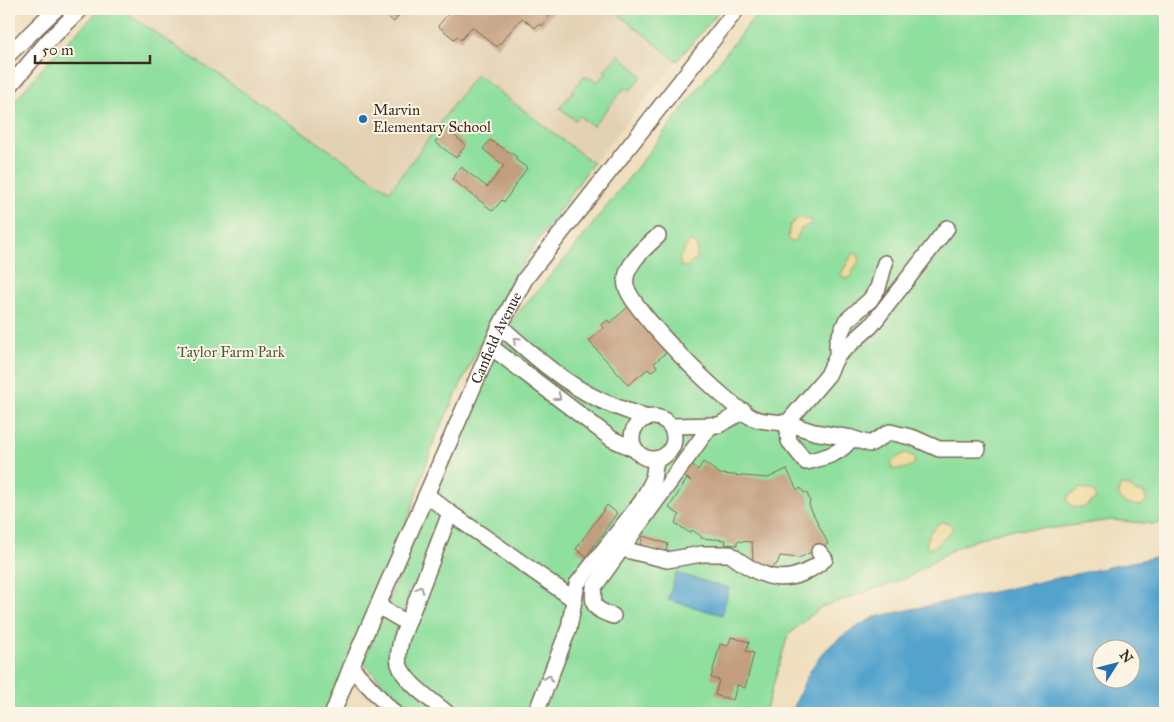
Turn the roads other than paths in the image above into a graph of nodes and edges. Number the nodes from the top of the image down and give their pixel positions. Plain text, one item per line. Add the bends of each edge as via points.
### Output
1 (56, 9) edge
2 (81, 9) edge
3 (737, 9) edge
4 (9, 54) edge
5 (9, 87) edge
6 (947, 228) dead end
7 (658, 236) dead end
8 (886, 263) dead end
9 (500, 326) junction
10 (491, 347) junction
11 (837, 356) junction
12 (547, 366) junction
13 (535, 380) junction
14 (744, 411) junction
15 (647, 418) junction
16 (787, 424) junction
17 (712, 425) junction
18 (671, 426) junction
19 (851, 438) junction
20 (978, 449) dead end
21 (636, 450) junction
22 (656, 459) junction
23 (426, 494) junction
24 (450, 513) junction
25 (622, 549) junction
26 (819, 552) dead end
27 (572, 598) junction
28 (378, 606) junction
29 (613, 616) dead end
30 (407, 624) junction
31 (351, 667) junction
32 (333, 713) edge
33 (394, 713) edge
34 (447, 713) edge
35 (536, 713) edge

1 - 4 street
2 - 5 street
3 - 9 street, Canfield Avenue via 525,279
6 - 11 street via 871,326
7 - 14 street via 641,252 628,272 626,286 638,306 682,358
8 - 11 street via 878,288 870,300 846,321 837,342
9 - 10 street, Canfield Avenue
12 -> 9 street
10 - 13 street
10 - 23 street, Canfield Avenue
11 - 16 street via 828,375
12 - 13 street
12 - 15 street via 599,400
13 -> 21 street via 612,439
14 - 16 street via 754,418
14 - 17 street via 719,425
15 - 18 street via 660,418
15 - 21 street via 633,431
16 - 19 street
16 - 19 street via 789,441 806,462 846,447
17 - 18 street
17 - 25 street
18 - 22 street via 675,440 673,447
19 - 20 street via 870,444 890,432 939,449
21 - 22 street via 642,456
22 - 27 street via 653,480 642,501 576,584
23 - 24 street
23 - 28 street, Canfield Avenue
24 - 27 street
30 -> 24 street
25 - 26 street via 667,560 702,554 730,554 768,578 793,578 815,567 825,559
25 - 29 street via 594,587 593,601 598,610
35 -> 27 street via 569,628
28 - 30 street
28 - 31 street, Canfield Avenue
30 - 34 street via 398,652 399,664 406,676
31 - 32 street, Canfield Avenue
31 - 33 street

